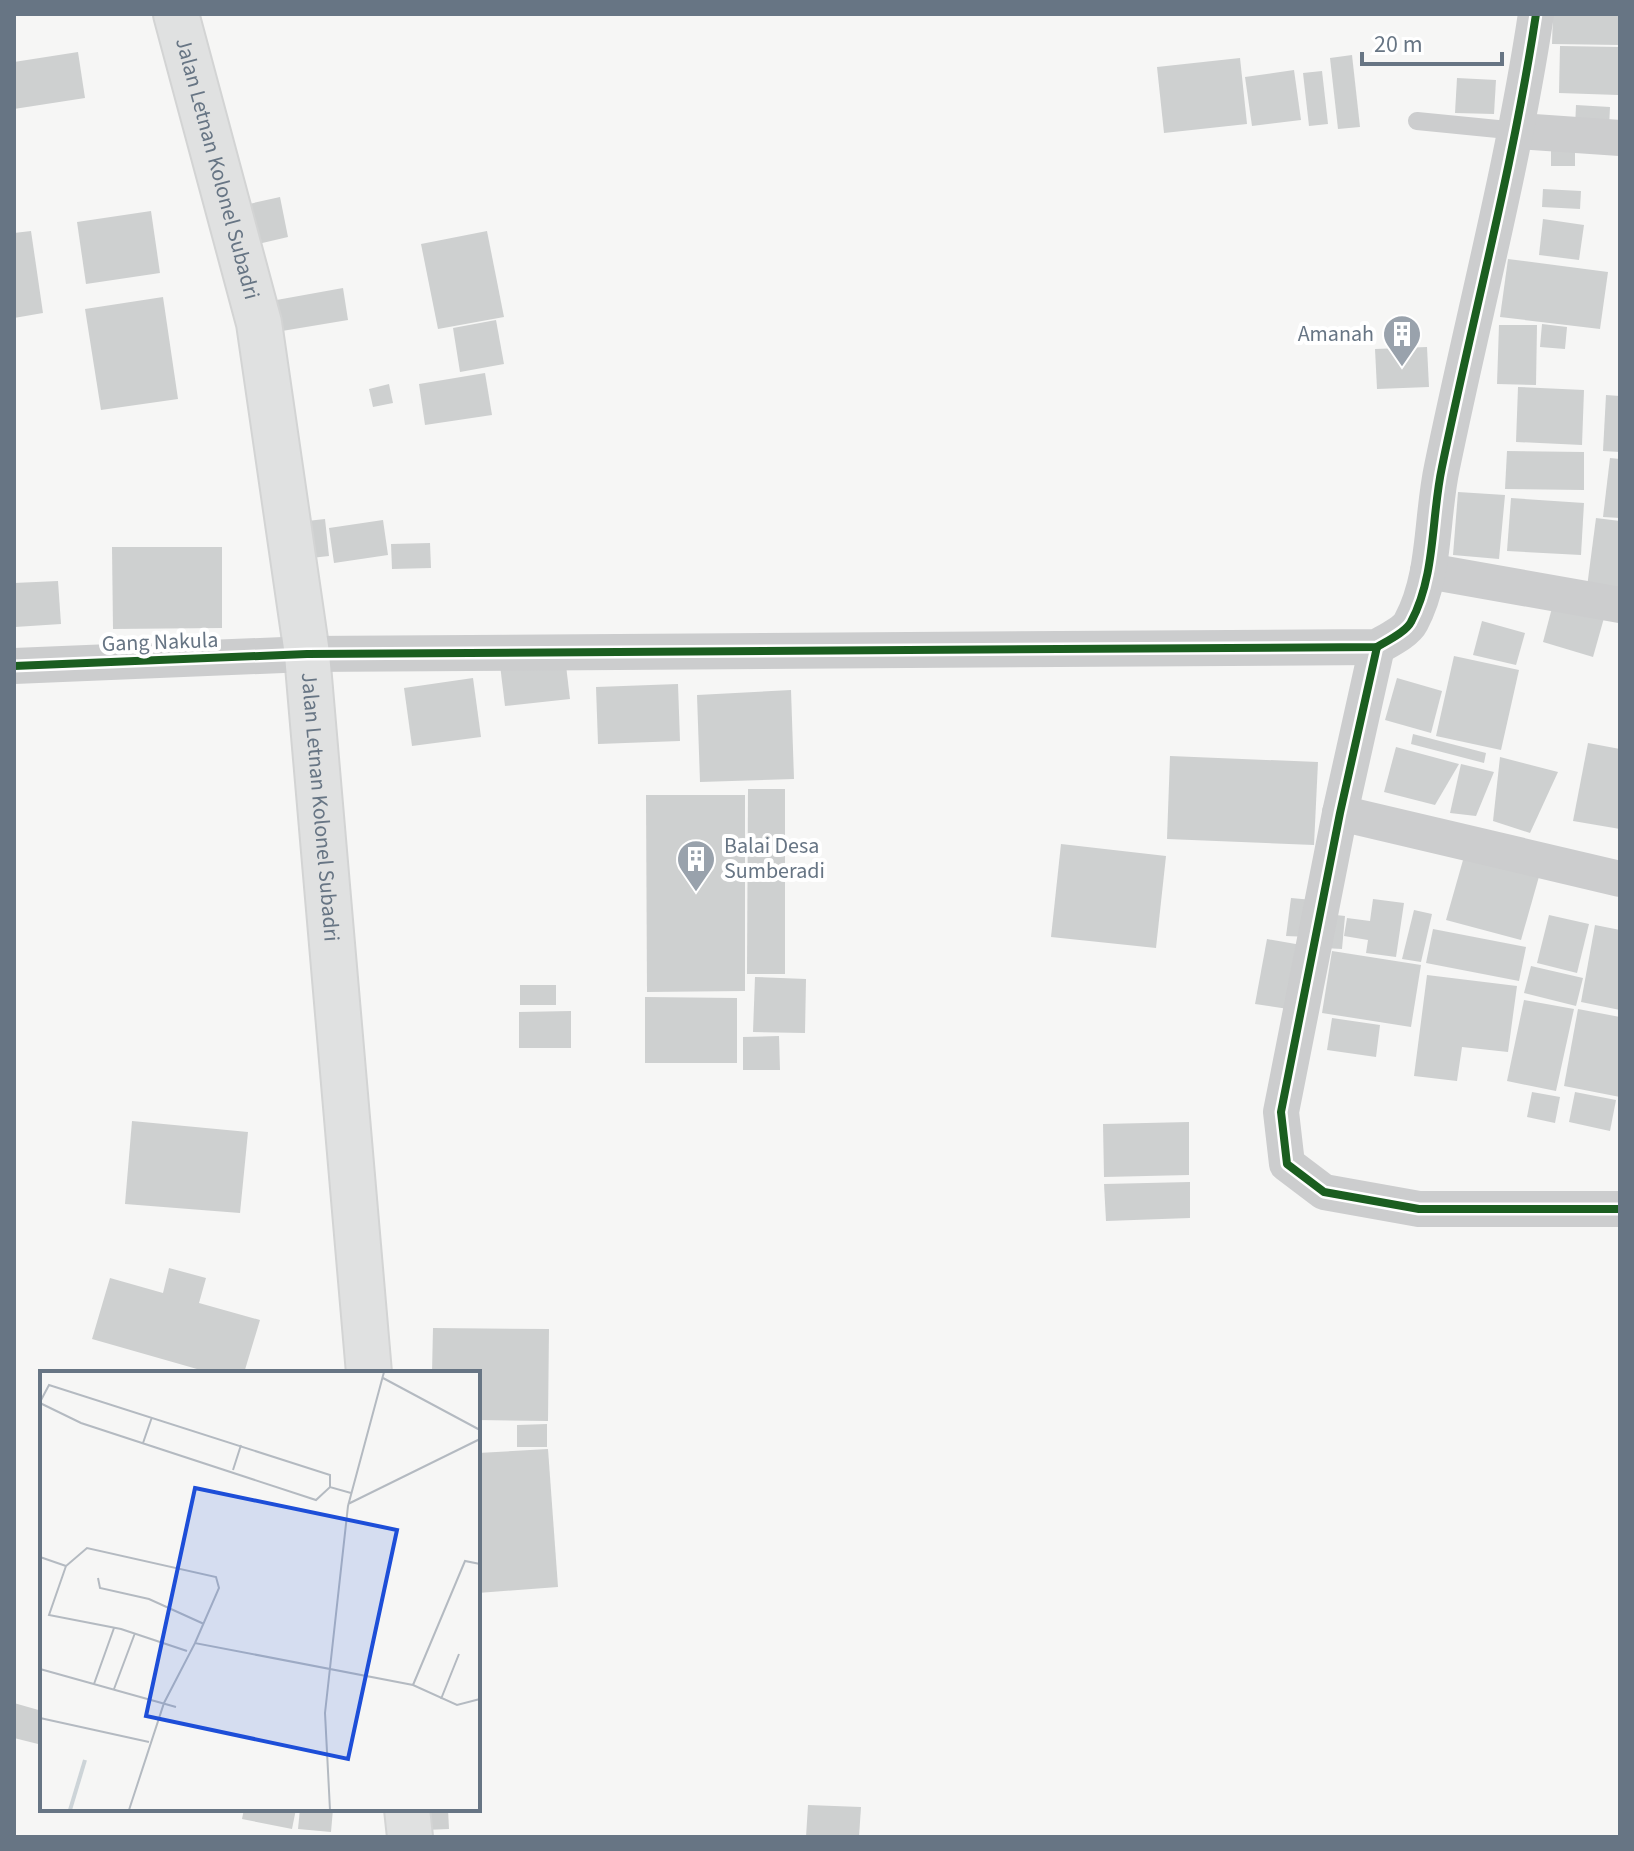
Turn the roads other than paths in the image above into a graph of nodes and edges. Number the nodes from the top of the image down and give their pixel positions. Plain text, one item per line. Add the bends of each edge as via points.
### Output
1 (176, 14) edge
2 (1536, 14) edge
3 (1417, 121) dead end
4 (1518, 131) junction
5 (1620, 138) edge
6 (1428, 571) junction
7 (1620, 605) edge
8 (1377, 647) junction
9 (307, 654) junction
10 (14, 666) edge
11 (1340, 813) junction
12 (1620, 879) edge
13 (1620, 1209) edge
14 (369, 1371) edge
15 (407, 1811) edge
16 (410, 1837) edge

1 - 9 main road, Jalan Letnan Kolonel Subadri via 259,323
2 - 4 street
3 - 4 lane
4 - 5 street
4 - 6 street via 1440,473
6 - 7 street
6 - 8 street via 1410,625
8 - 9 street, Gang Nakula
8 - 11 street
9 - 10 street, Gang Nakula
9 - 14 main road, Jalan Letnan Kolonel Subadri
11 - 12 street
11 - 13 street via 1281,1112 1287,1164 1324,1192 1419,1209
15 - 16 main road

